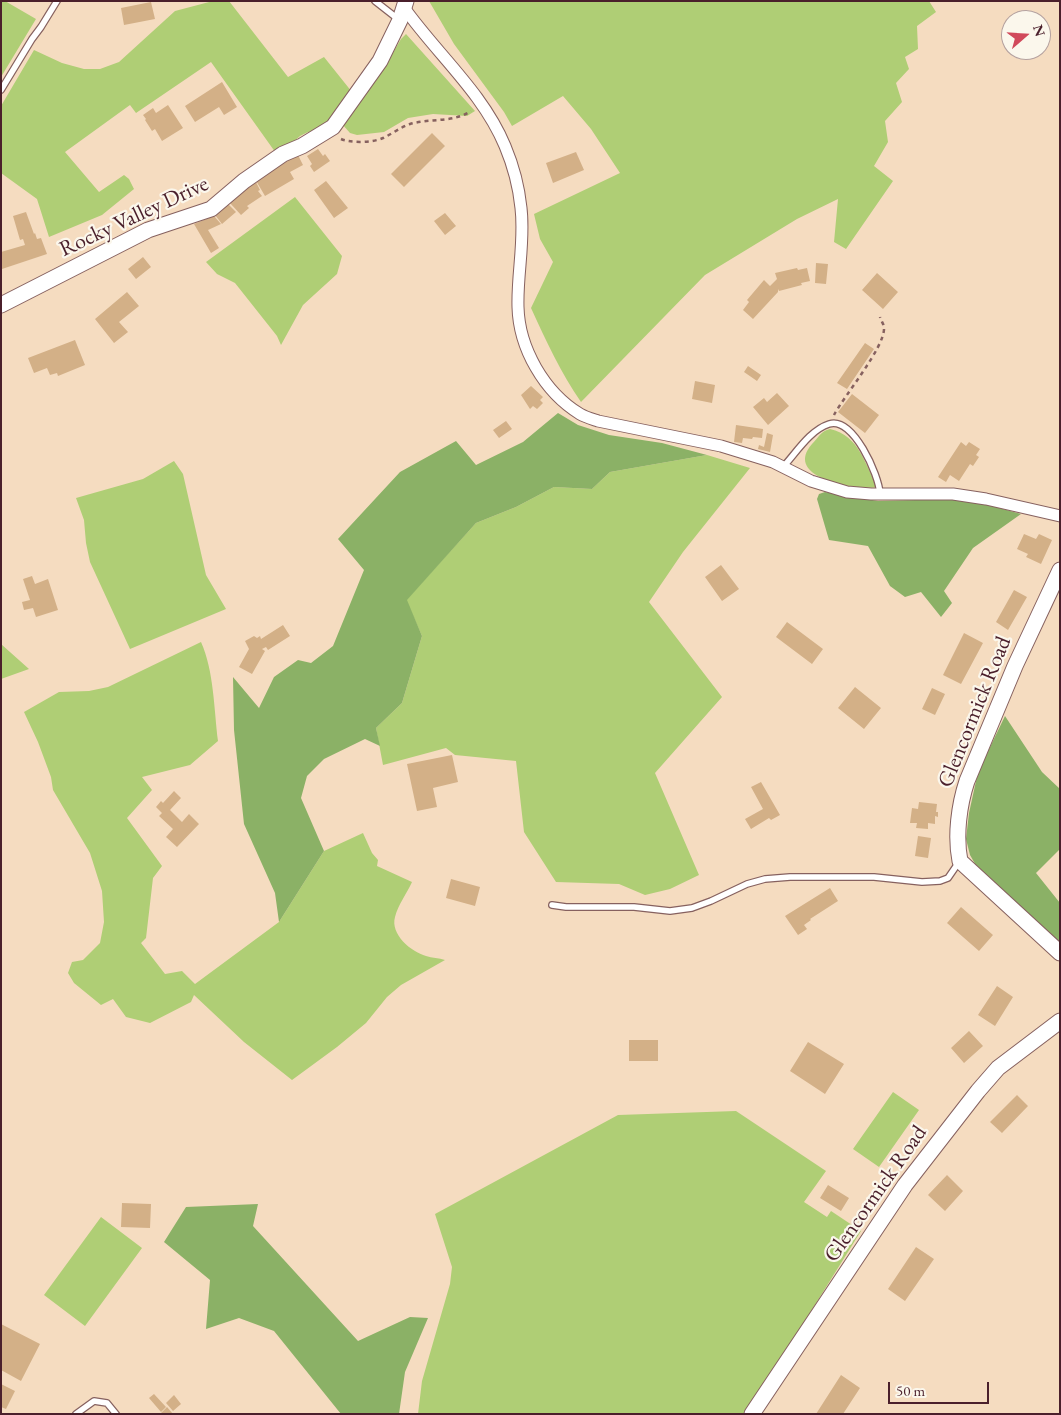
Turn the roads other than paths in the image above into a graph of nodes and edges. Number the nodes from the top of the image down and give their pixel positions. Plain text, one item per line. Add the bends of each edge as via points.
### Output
1 (57, 1) edge
2 (375, 1) edge
3 (404, 10) edge
4 (1, 90) edge
5 (1, 305) edge
6 (783, 467) junction
7 (880, 494) junction
8 (1060, 516) edge
9 (1060, 570) edge
10 (960, 861) junction
11 (552, 905) dead end
12 (1060, 953) edge
13 (1060, 1021) edge
14 (76, 1414) edge
15 (116, 1414) edge
16 (752, 1414) edge

1 - 4 lane
2 - 3 lane
3 - 5 street, Rocky Valley Drive via 380,61 326,132 283,154 211,209 148,230
3 - 6 street via 481,102 505,147 519,198 522,235 518,306 520,332 530,359 545,381 580,414 598,421 712,444
6 - 7 street via 811,481 847,492
6 - 7 lane via 810,437 834,423 854,436 864,449
7 - 8 street via 953,494
9 - 10 street, Glencormick Road via 967,780 959,828
10 - 11 lane via 948,878 940,881 866,877 765,879 692,908 670,911 634,906
10 - 12 street
13 - 16 street, Glencormick Road via 998,1068 978,1091 905,1185
14 - 15 lane via 94,1401 107,1403

